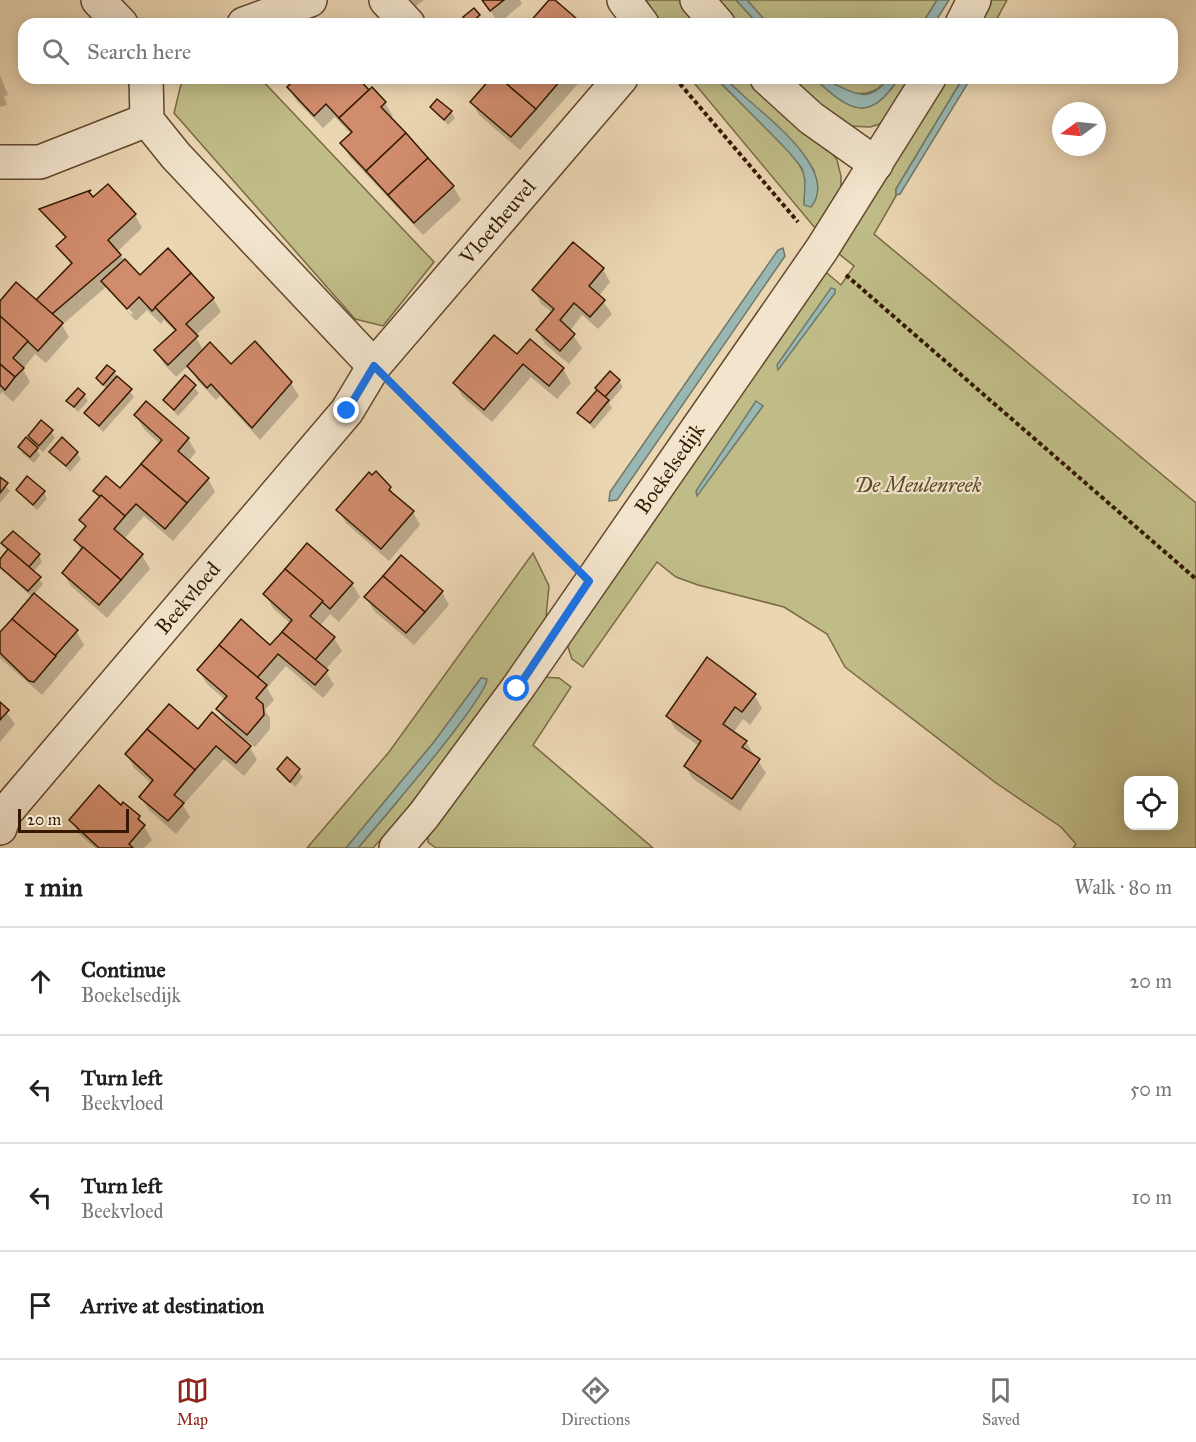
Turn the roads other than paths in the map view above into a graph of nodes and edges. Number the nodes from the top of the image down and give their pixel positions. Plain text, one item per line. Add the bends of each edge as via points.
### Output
1 (98, 0) edge
2 (310, 0) edge
3 (386, 0) edge
4 (624, 0) edge
5 (697, 0) edge
6 (974, 0) edge
7 (115, 18) edge
8 (260, 18) edge
9 (402, 18) edge
10 (638, 18) edge
11 (713, 18) edge
12 (965, 18) edge
13 (146, 84) edge
14 (616, 84) edge
15 (774, 84) edge
16 (925, 84) edge
17 (147, 120) junction
18 (0, 162) edge
19 (876, 164) junction
20 (374, 366) junction
21 (0, 828) edge
22 (396, 848) edge

1 - 7 street
2 - 8 street
3 - 9 street
4 - 10 street
5 - 11 street
6 - 12 street
13 - 17 street
14 - 20 street, Vloetheuvel
15 - 19 street via 811,118
16 - 19 street, Boekelsedijk
17 - 18 street via 40,162
17 - 20 street via 176,156
19 - 22 street, Boekelsedijk via 822,249 517,689
20 - 21 street, Beekvloed via 347,411 4,813

